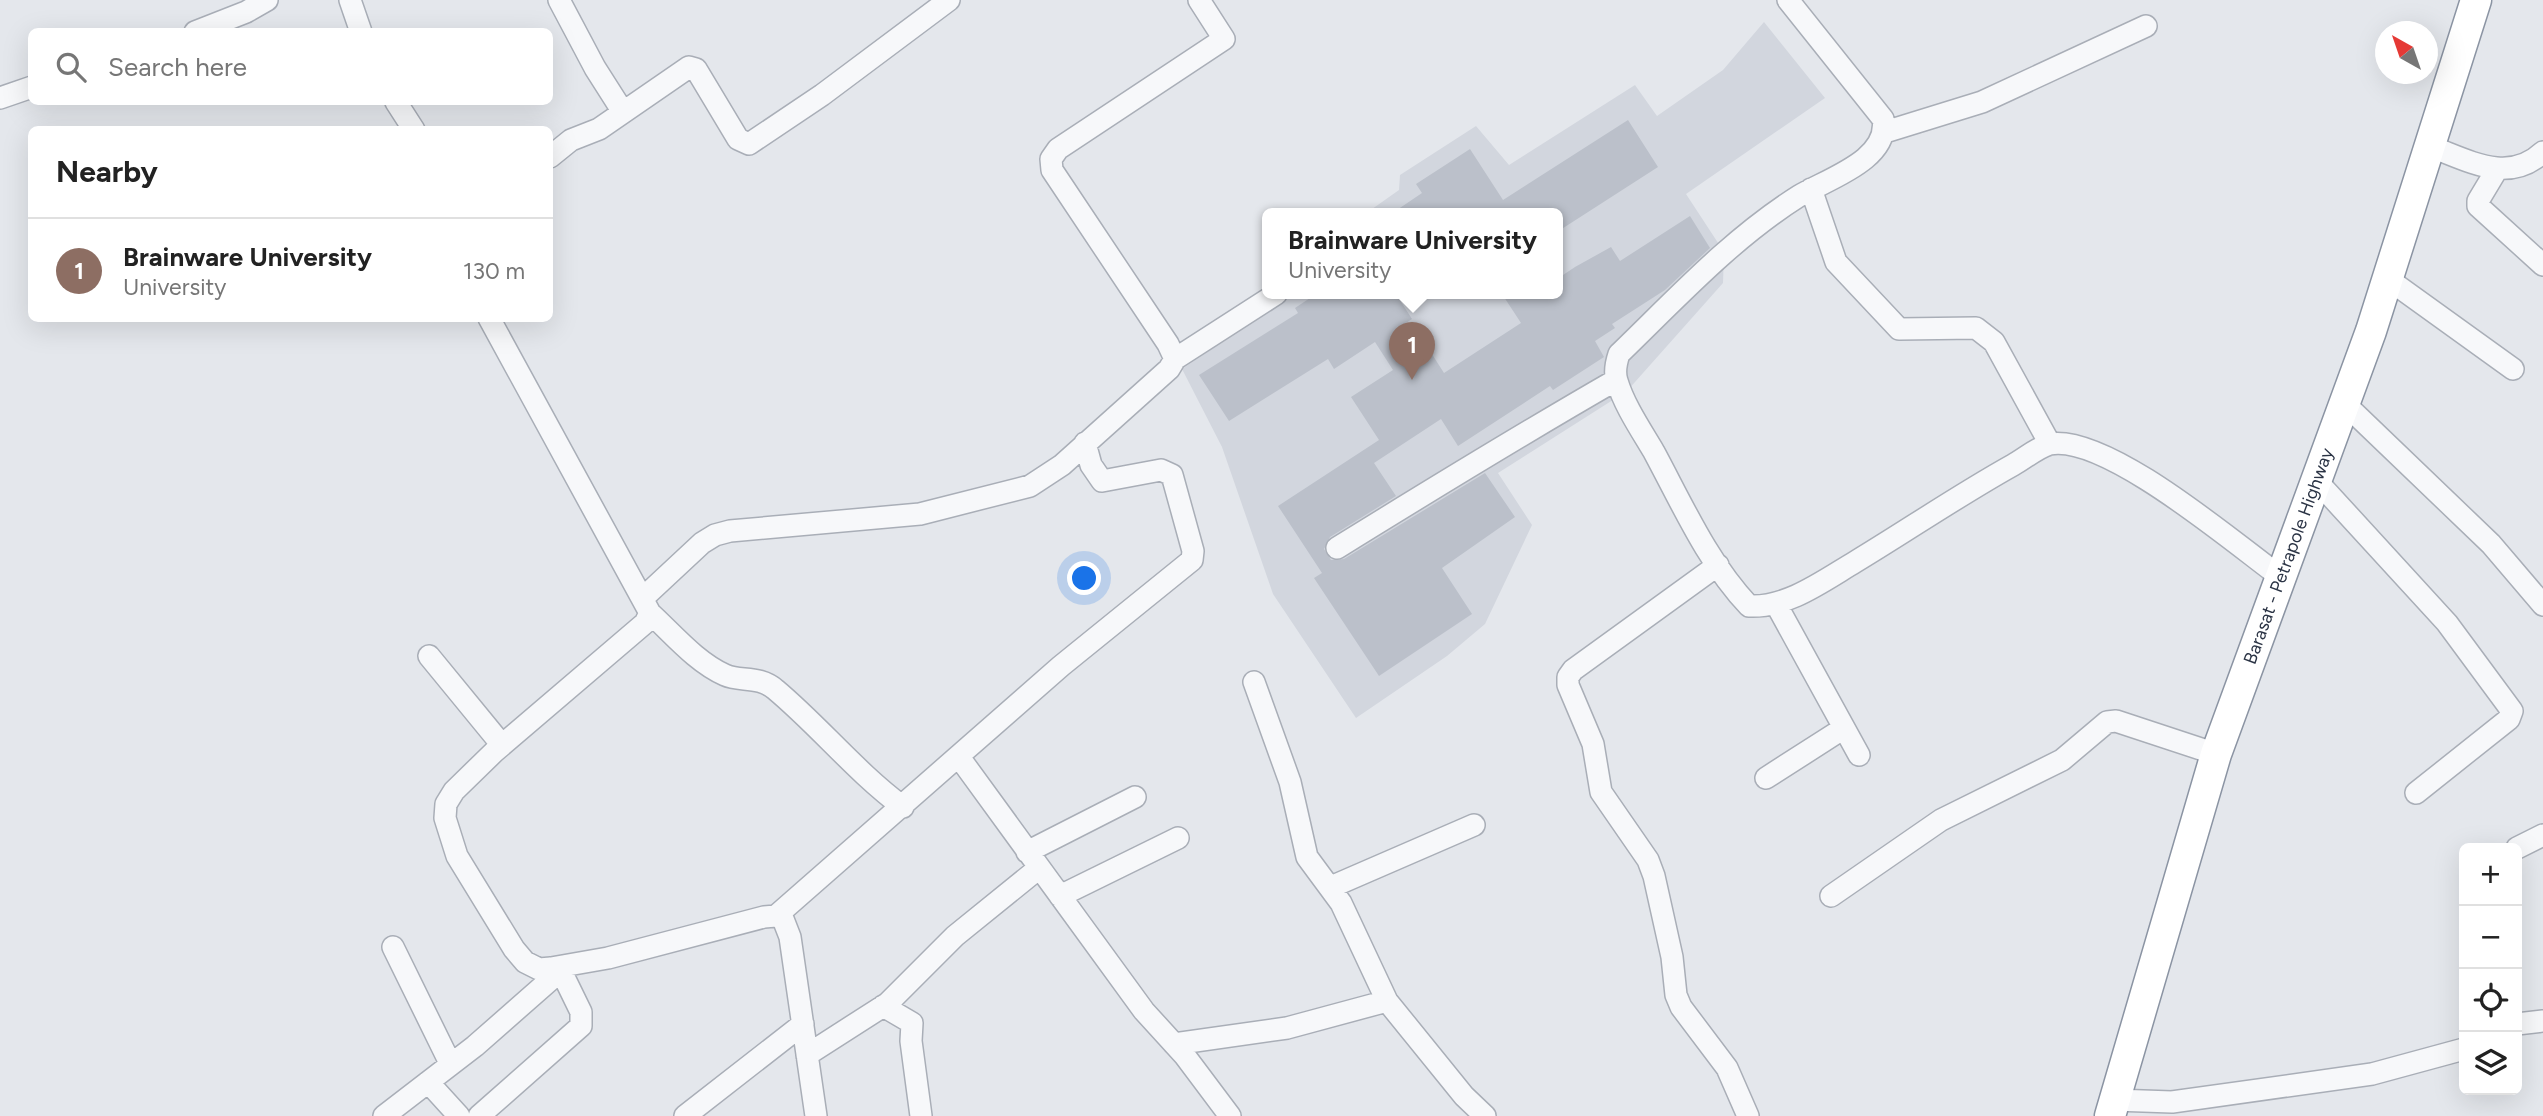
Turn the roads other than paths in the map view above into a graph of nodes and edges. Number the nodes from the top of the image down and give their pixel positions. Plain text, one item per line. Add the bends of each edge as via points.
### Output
1 (350, 0) edge
2 (559, 0) edge
3 (949, 0) edge
4 (1199, 0) edge
5 (1788, 0) edge
6 (2476, 0) edge
7 (255, 3) edge
8 (2146, 26) dead end
9 (203, 28) edge
10 (359, 28) edge
11 (28, 88) edge
12 (0, 98) edge
13 (398, 105) edge
14 (623, 112) junction
15 (411, 126) edge
16 (1885, 132) junction
17 (2429, 146) junction
18 (2543, 152) edge
19 (553, 155) edge
20 (2496, 171) junction
21 (1811, 189) junction
22 (2543, 265) edge
23 (2388, 279) junction
24 (1268, 299) edge
25 (491, 322) edge
26 (1175, 359) junction
27 (2513, 369) dead end
28 (1616, 380) junction
29 (2343, 402) junction
30 (1085, 443) junction
31 (2050, 444) junction
32 (2316, 480) junction
33 (1337, 548) dead end
34 (1718, 565) junction
35 (2282, 578) junction
36 (1776, 604) junction
37 (2543, 605) edge
38 (647, 606) junction
39 (429, 656) dead end
40 (1254, 682) dead end
41 (1844, 728) junction
42 (502, 745) junction
43 (2216, 754) junction
44 (1859, 755) dead end
45 (959, 757) junction
46 (1766, 778) dead end
47 (2416, 793) dead end
48 (1135, 797) dead end
49 (903, 807) junction
50 (1474, 825) dead end
51 (2543, 835) edge
52 (1178, 838) dead end
53 (2522, 846) edge
54 (1033, 860) junction
55 (1331, 887) junction
56 (1060, 896) junction
57 (1831, 896) dead end
58 (776, 916) junction
59 (393, 947) dead end
60 (564, 968) junction
61 (1387, 1001) junction
62 (883, 1006) junction
63 (2543, 1021) edge
64 (2522, 1023) edge
65 (803, 1024) junction
66 (1174, 1044) junction
67 (2459, 1050) edge
68 (807, 1055) junction
69 (450, 1063) junction
70 (428, 1082) junction
71 (2112, 1108) edge
72 (384, 1116) edge
73 (459, 1116) edge
74 (479, 1116) edge
75 (685, 1116) edge
76 (816, 1116) edge
77 (921, 1116) edge
78 (1230, 1116) edge
79 (1485, 1116) edge
80 (1748, 1116) edge

1 - 10 street
2 - 14 street
3 - 14 street via 749,144 738,139 696,69 689,67
4 - 26 street via 1224,40 1058,149 1051,159 1052,170
5 - 16 street via 1883,119
6 - 17 highway, Barasat - Petrapole Highway
7 - 9 street
8 - 16 street via 1982,102
11 - 12 street
13 - 15 street
14 - 19 street
16 - 21 street via 1879,146 1843,173
17 - 20 street
17 - 23 highway, Barasat - Petrapole Highway
18 - 20 street via 2520,167
20 - 22 street via 2478,206
21 - 28 street via 1737,242 1619,355
21 - 31 street via 1829,247 1844,274 1899,330 1976,328 1985,333
23 - 27 street
23 - 29 highway, Barasat - Petrapole Highway
24 - 26 street
25 - 38 street
26 - 30 street
28 - 33 street
28 - 34 street
29 - 32 highway, Barasat - Petrapole Highway
29 - 37 street via 2491,544
30 - 38 street via 1030,486 947,508 715,535
30 - 45 street via 1091,465 1102,481 1161,470 1172,475 1192,560 1061,666
31 - 35 street via 2075,445 2106,457 2166,492
31 - 36 street via 1817,585
32 - 35 highway, Barasat - Petrapole Highway
32 - 47 street via 2453,630 2512,711 2510,719
34 - 36 street via 1749,607
34 - 80 street via 1573,670 1568,685 1593,744 1601,792 1654,876 1681,1007 1727,1068
35 - 43 highway, Barasat - Petrapole Highway
36 - 41 street
38 - 42 street via 645,623
38 - 49 street via 701,660 727,676 748,677 774,687 874,785
39 - 42 street
40 - 55 street via 1290,782 1302,846
41 - 44 street
41 - 46 street
42 - 60 street via 454,791 445,818 457,856 514,949 539,969
43 - 57 street via 2108,722 2062,760 1941,820
43 - 71 highway, Barasat - Petrapole Highway
45 - 49 street
45 - 54 street
48 - 54 street
49 - 58 street
50 - 55 street
51 - 53 street
52 - 56 street
54 - 56 street
54 - 62 street
55 - 61 street
56 - 66 street via 1144,1011
58 - 60 street
58 - 65 street via 783,919 790,937
59 - 69 street
60 - 69 street
60 - 74 street via 581,1012 581,1026
61 - 66 street via 1287,1028
61 - 79 street
62 - 68 street
62 - 77 street via 912,1023
63 - 64 street
65 - 68 street
65 - 75 street
66 - 78 street
67 - 71 street via 2372,1074
68 - 76 street
69 - 70 street
70 - 72 street
70 - 73 street

